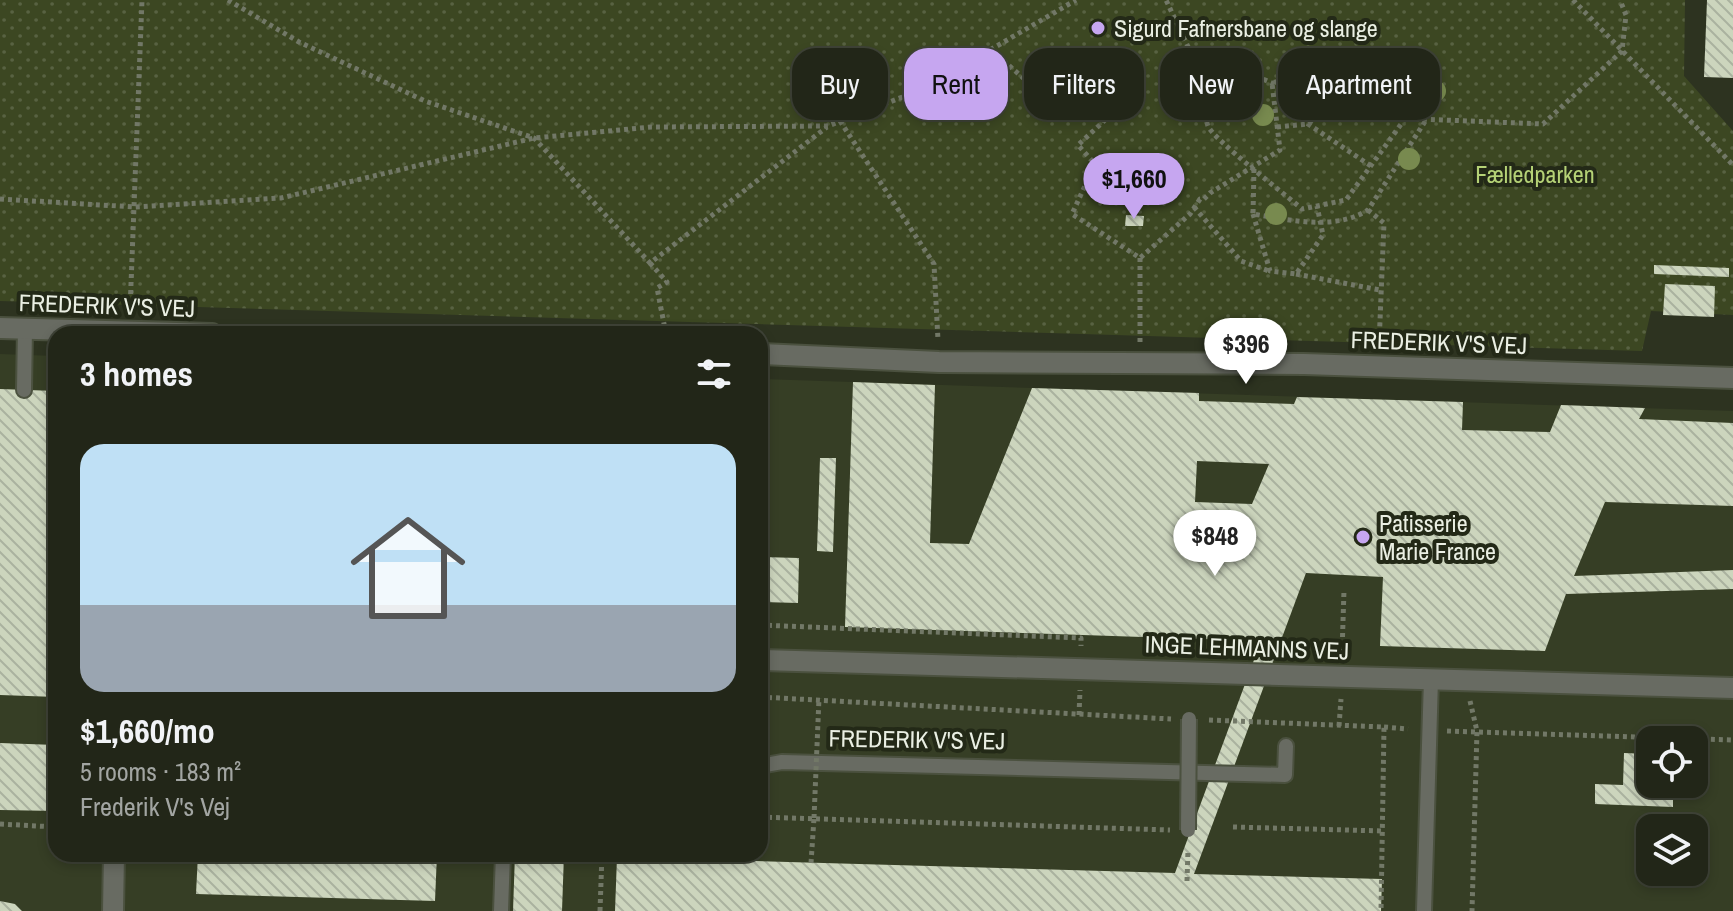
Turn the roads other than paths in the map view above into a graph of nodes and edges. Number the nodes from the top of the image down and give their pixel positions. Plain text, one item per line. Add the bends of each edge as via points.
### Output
1 (0, 328) edge
2 (25, 328) junction
3 (48, 329) edge
4 (768, 354) edge
5 (1733, 378) edge
6 (24, 390) dead end
7 (768, 660) edge
8 (1431, 679) junction
9 (1733, 688) edge
10 (1189, 719) road end
11 (1286, 746) dead end
12 (768, 765) edge
13 (1188, 830) road end
14 (114, 862) edge
15 (503, 862) edge
16 (113, 911) edge
17 (501, 911) edge
18 (1424, 911) edge

1 - 2 street, FREDERIK V'S VEJ
2 - 3 street, FREDERIK V'S VEJ
2 - 6 lane
4 - 5 street, FREDERIK V'S VEJ
7 - 8 street, INGE LEHMANNS VEJ
8 - 9 street, INGE LEHMANNS VEJ
8 - 18 lane
10 - 13 lane, bridge
11 - 12 lane, FREDERIK V'S VEJ via 1285,775
14 - 16 street
15 - 17 lane

